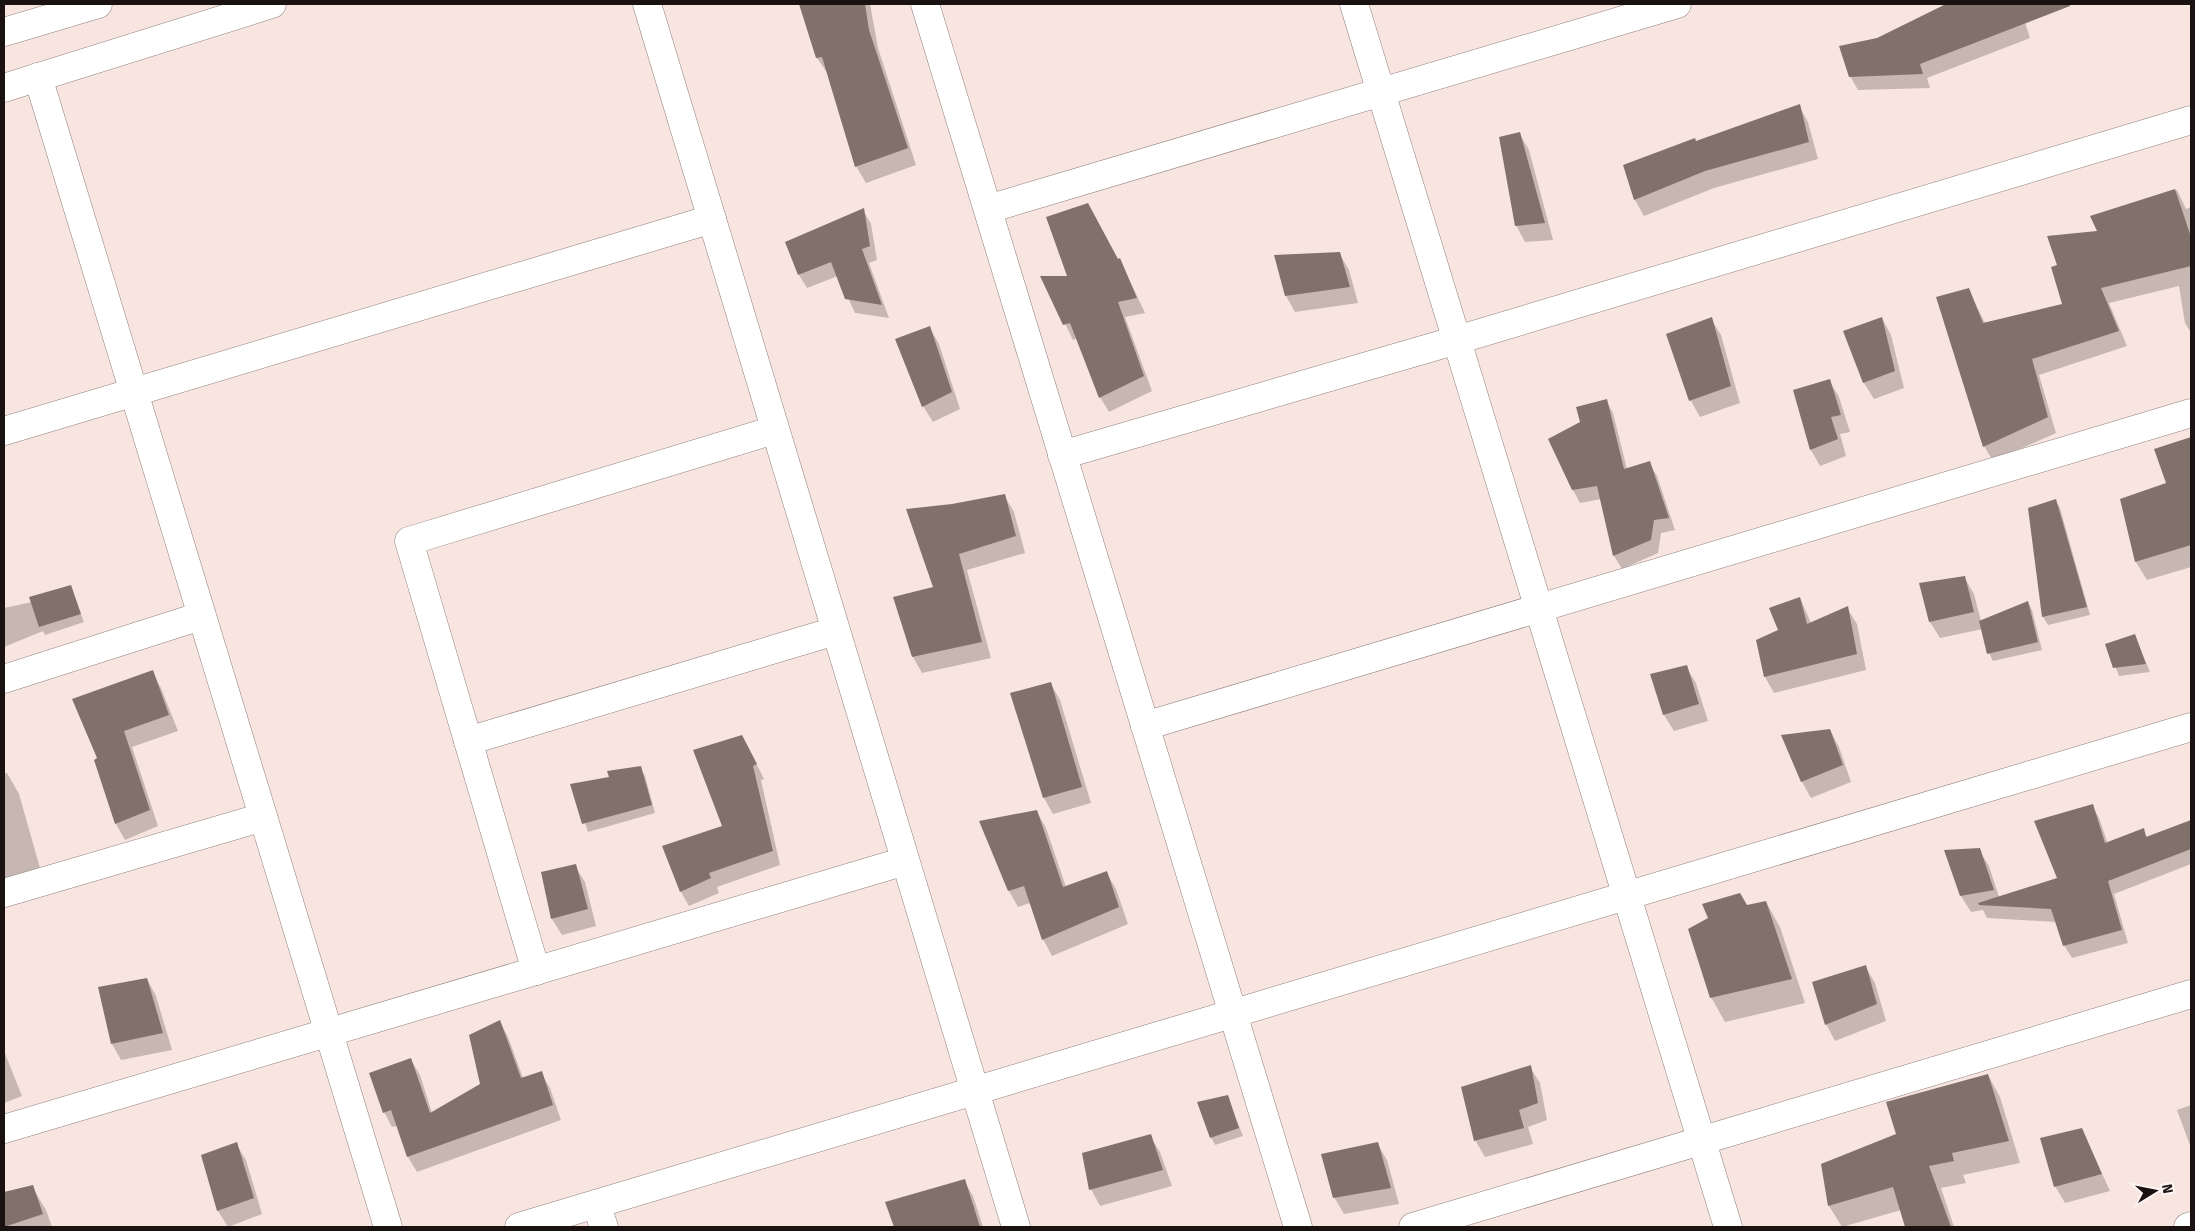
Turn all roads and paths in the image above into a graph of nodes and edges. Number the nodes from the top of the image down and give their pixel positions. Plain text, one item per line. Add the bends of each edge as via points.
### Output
1 (98, 4) edge
2 (272, 4) edge
3 (647, 4) edge
4 (925, 4) edge
5 (1354, 4) edge
6 (1676, 4) edge
7 (4, 32) edge
8 (38, 77) junction
9 (4, 88) edge
10 (1381, 92) junction
11 (2191, 120) edge
12 (988, 209) junction
13 (712, 219) junction
14 (1457, 340) junction
15 (133, 392) junction
16 (2191, 413) edge
17 (774, 430) junction
18 (4, 431) edge
19 (1062, 455) junction
20 (1539, 608) junction
21 (201, 616) junction
22 (835, 631) junction
23 (4, 678) edge
24 (1145, 726) junction
25 (2191, 727) edge
26 (468, 741) junction
27 (263, 817) junction
28 (906, 861) junction
29 (4, 893) edge
30 (1627, 896) junction
31 (536, 971) junction
32 (2191, 994) edge
33 (1232, 1014) junction
34 (328, 1032) junction
35 (974, 1091) junction
36 (4, 1129) edge
37 (1701, 1141) junction
38 (600, 1216) edge
39 (2191, 1226) edge
40 (388, 1227) edge
41 (519, 1227) edge
42 (1016, 1227) edge
43 (1298, 1227) edge
44 (1413, 1227) edge
45 (1728, 1227) edge
46 (2188, 1227) edge

1 - 7 street
2 - 8 street
3 - 13 street
4 - 12 street
5 - 10 street
6 - 10 street
8 - 9 street
8 - 15 street
10 - 12 street
10 - 14 street
11 - 14 street
12 - 19 street
13 - 15 street
13 - 17 street
14 - 19 street
14 - 20 street
15 - 18 street
15 - 21 street
16 - 20 street
17 - 22 street
17 - 26 street via 409,541
19 - 24 street
20 - 24 street
20 - 30 street
21 - 23 street
21 - 27 street
22 - 26 street
22 - 28 street
24 - 33 street
25 - 30 street
26 - 31 street
27 - 29 street
27 - 34 street
28 - 31 street
28 - 35 street
30 - 33 street
30 - 37 street
31 - 34 street
32 - 37 street
33 - 35 street
33 - 43 street
34 - 36 street
34 - 40 street
35 - 38 street
35 - 42 street
37 - 44 street
37 - 45 street
38 - 41 street
39 - 46 street

